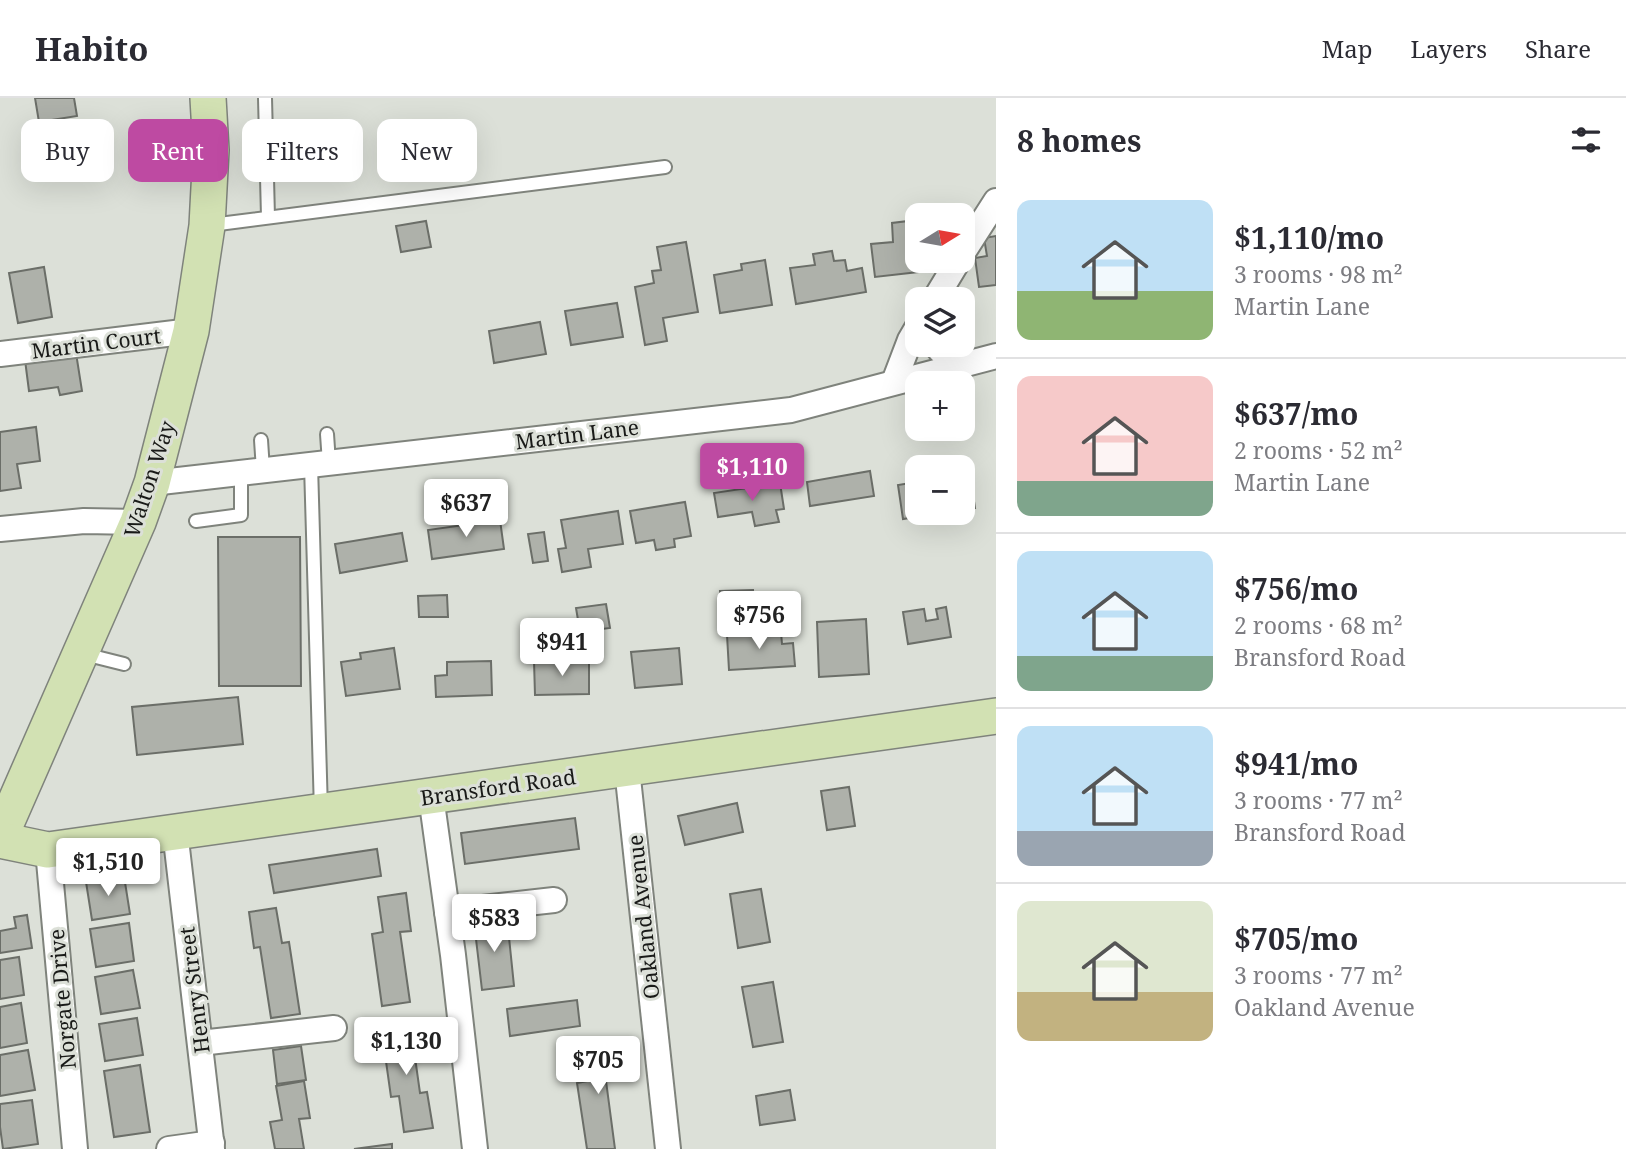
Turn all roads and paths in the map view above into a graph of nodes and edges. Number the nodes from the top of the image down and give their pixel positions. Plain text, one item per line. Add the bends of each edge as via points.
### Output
1 (208, 98) edge
2 (265, 98) edge
3 (665, 167) dead end
4 (996, 201) edge
5 (268, 217) junction
6 (207, 226) junction
7 (975, 234) edge
8 (191, 331) junction
9 (905, 353) edge
10 (0, 354) edge
11 (996, 356) edge
12 (947, 357) edge
13 (955, 366) junction
14 (894, 383) junction
15 (327, 434) dead end
16 (261, 440) dead end
17 (320, 464) junction
18 (252, 471) junction
19 (152, 483) junction
20 (196, 521) dead end
21 (138, 522) junction
22 (0, 529) edge
23 (80, 653) junction
24 (124, 664) dead end
25 (996, 716) edge
26 (627, 769) junction
27 (431, 796) junction
28 (321, 811) junction
29 (175, 831) junction
30 (0, 838) edge
31 (48, 850) junction
32 (554, 900) dead end
33 (447, 912) junction
34 (334, 1028) dead end
35 (200, 1043) junction
36 (212, 1146) edge
37 (75, 1149) edge
38 (169, 1149) edge
39 (475, 1149) edge
40 (668, 1149) edge

1 - 6 street, Walton Way
2 - 5 lane
3 - 5 lane
4 - 7 street
5 - 6 lane
6 - 8 street, Walton Way
8 - 10 street, Martin Court
8 - 19 street, Walton Way
9 - 14 street
11 - 13 street, Martin Lane
12 - 13 street
13 - 14 street, Martin Lane
14 - 17 street, Martin Lane via 791,410
15 - 17 lane
16 - 18 lane
17 - 18 street, Martin Lane
17 - 28 lane
18 - 19 street, Martin Lane
18 - 20 lane via 241,515
19 - 21 street, Walton Way
21 - 22 street via 84,521
21 - 23 street, Walton Way
23 - 24 lane
23 - 30 street, Walton Way
25 - 26 street, Bransford Road
26 - 27 street, Bransford Road
26 - 40 street, Oakland Avenue
27 - 28 street, Bransford Road
27 - 33 street
28 - 29 street, Bransford Road
29 - 31 street, Bransford Road
29 - 35 street, Henry Street
30 - 31 street, Bransford Road
31 - 37 street, Norgate Drive
32 - 33 street
33 - 39 street
34 - 35 street
35 - 36 street, Henry Street
36 - 38 street

